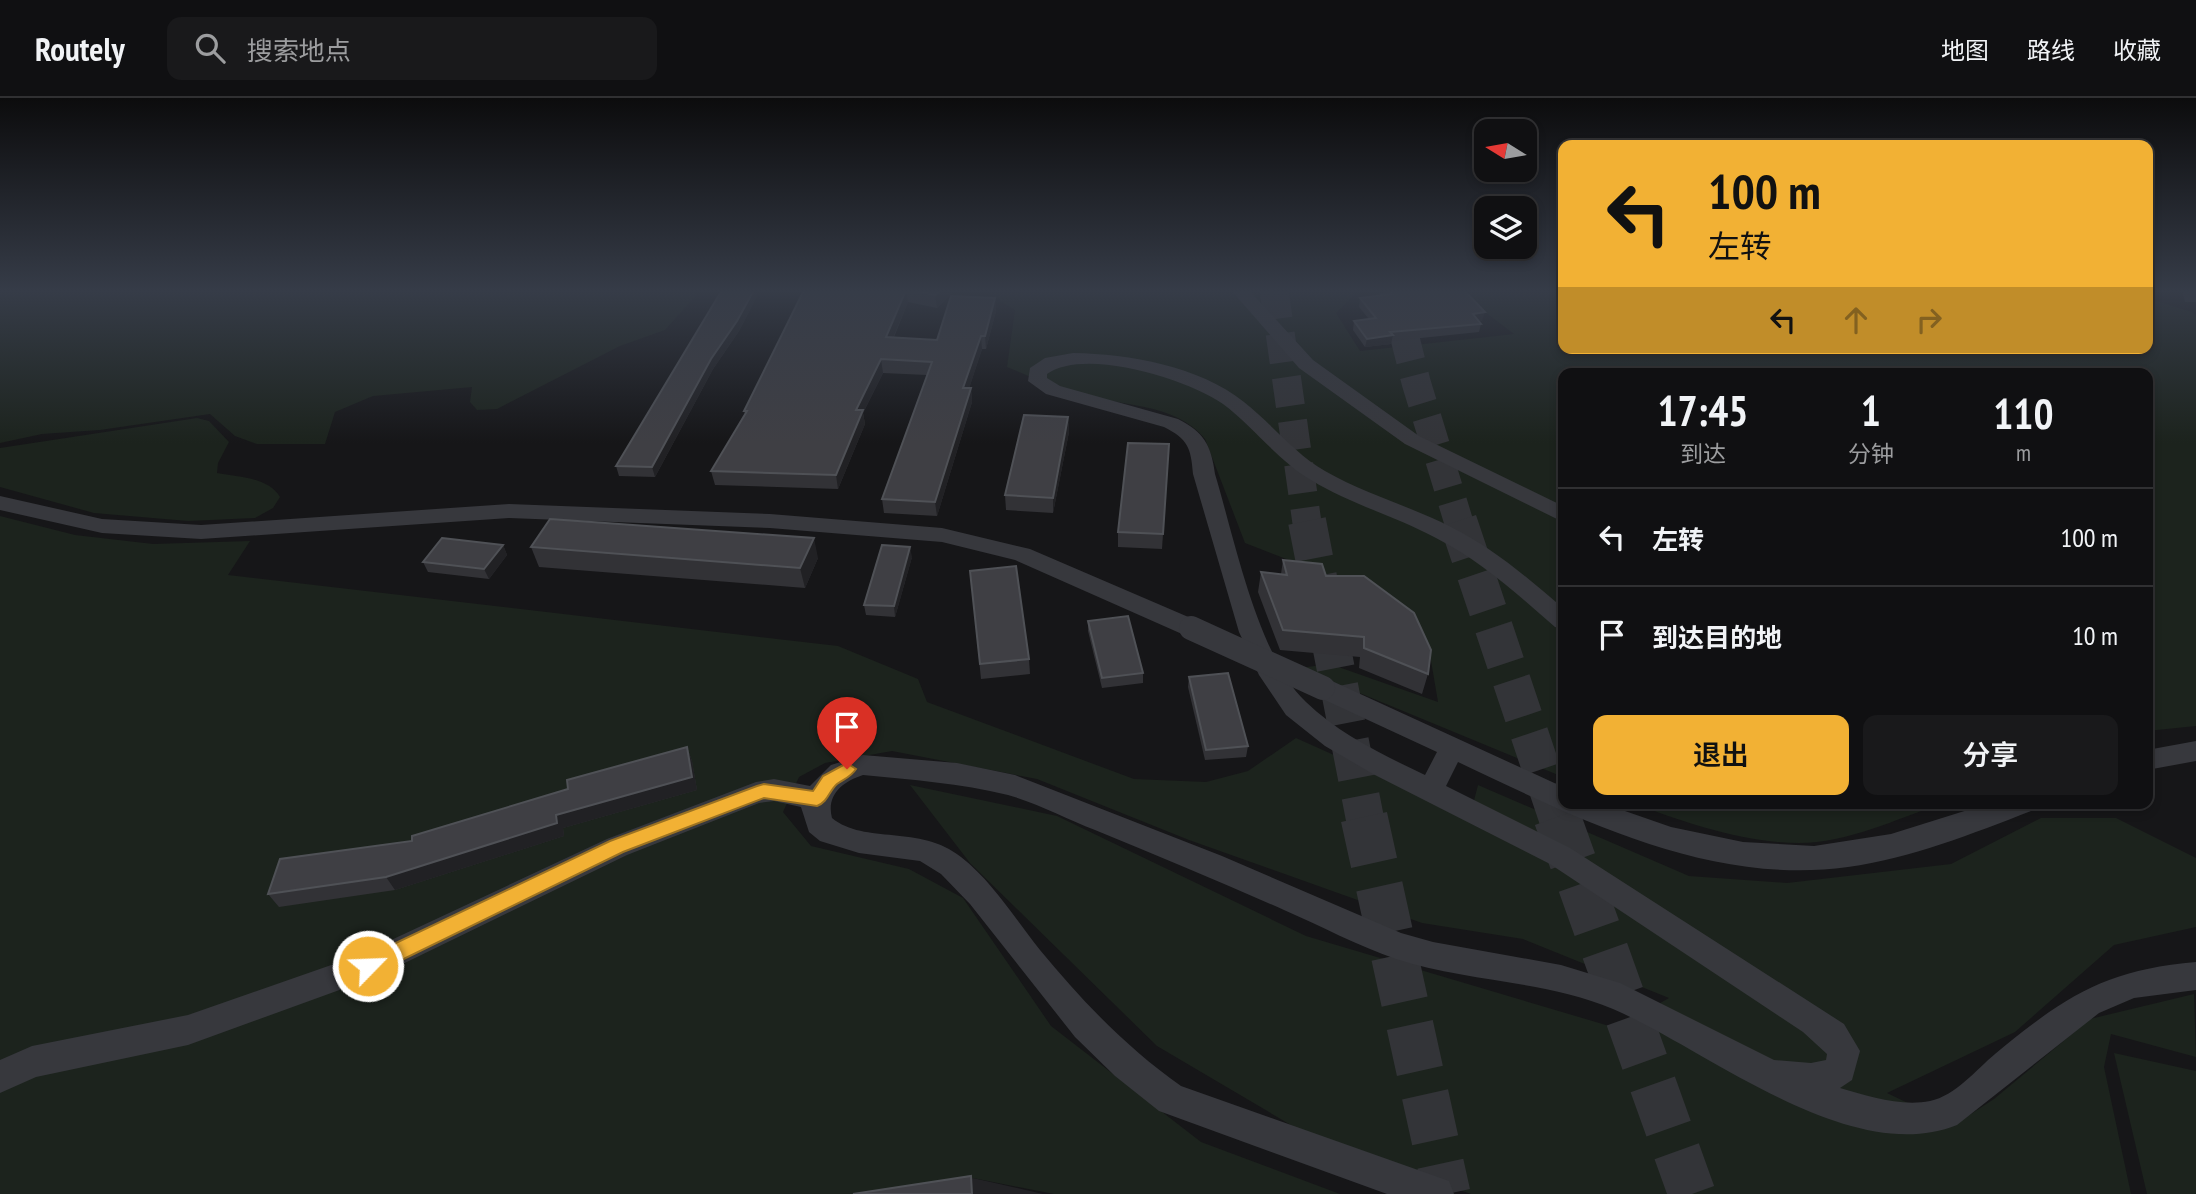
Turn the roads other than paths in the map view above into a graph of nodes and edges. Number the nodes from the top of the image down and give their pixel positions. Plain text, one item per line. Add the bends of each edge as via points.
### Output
1 (1286, 341) edge
2 (0, 503) edge
3 (1558, 513) edge
4 (1558, 617) edge
5 (1452, 749) junction
6 (2196, 751) edge
7 (2153, 759) edge
8 (1430, 791) junction
9 (1558, 797) edge
10 (817, 799) junction
11 (1590, 809) edge
12 (2004, 809) edge
13 (2196, 976) edge
14 (1771, 1076) junction
15 (0, 1077) edge
16 (1436, 1194) edge

1 - 3 street via 1306,364 1412,440
2 - 5 street, bridge via 102,526 155,531 215,532 509,511 770,521 942,535 1022,554
4 - 8 street via 1467,545 1314,473 1217,393 1158,372 1097,359 1062,358 1041,367 1038,381 1053,390 1189,432 1201,447 1251,632 1283,694 1334,739
5 - 8 street
5 - 9 street
6 - 7 street
8 - 14 street via 1560,856 1814,1021 1840,1043 1844,1062 1829,1077
10 - 14 street via 834,776 863,765 957,774 1015,786 1402,948 1562,979 1620,997
10 - 15 street via 774,790 756,793 617,846 368,966 188,1030 32,1062
10 - 16 street via 816,819 829,834 918,848 940,857 982,898 1081,1021 1134,1073 1171,1099
11 - 12 street via 1673,839 1724,850 1815,857 1846,855 1919,838
13 - 14 street via 2139,981 2073,1010 1943,1114 1914,1118 1862,1111 1813,1098

